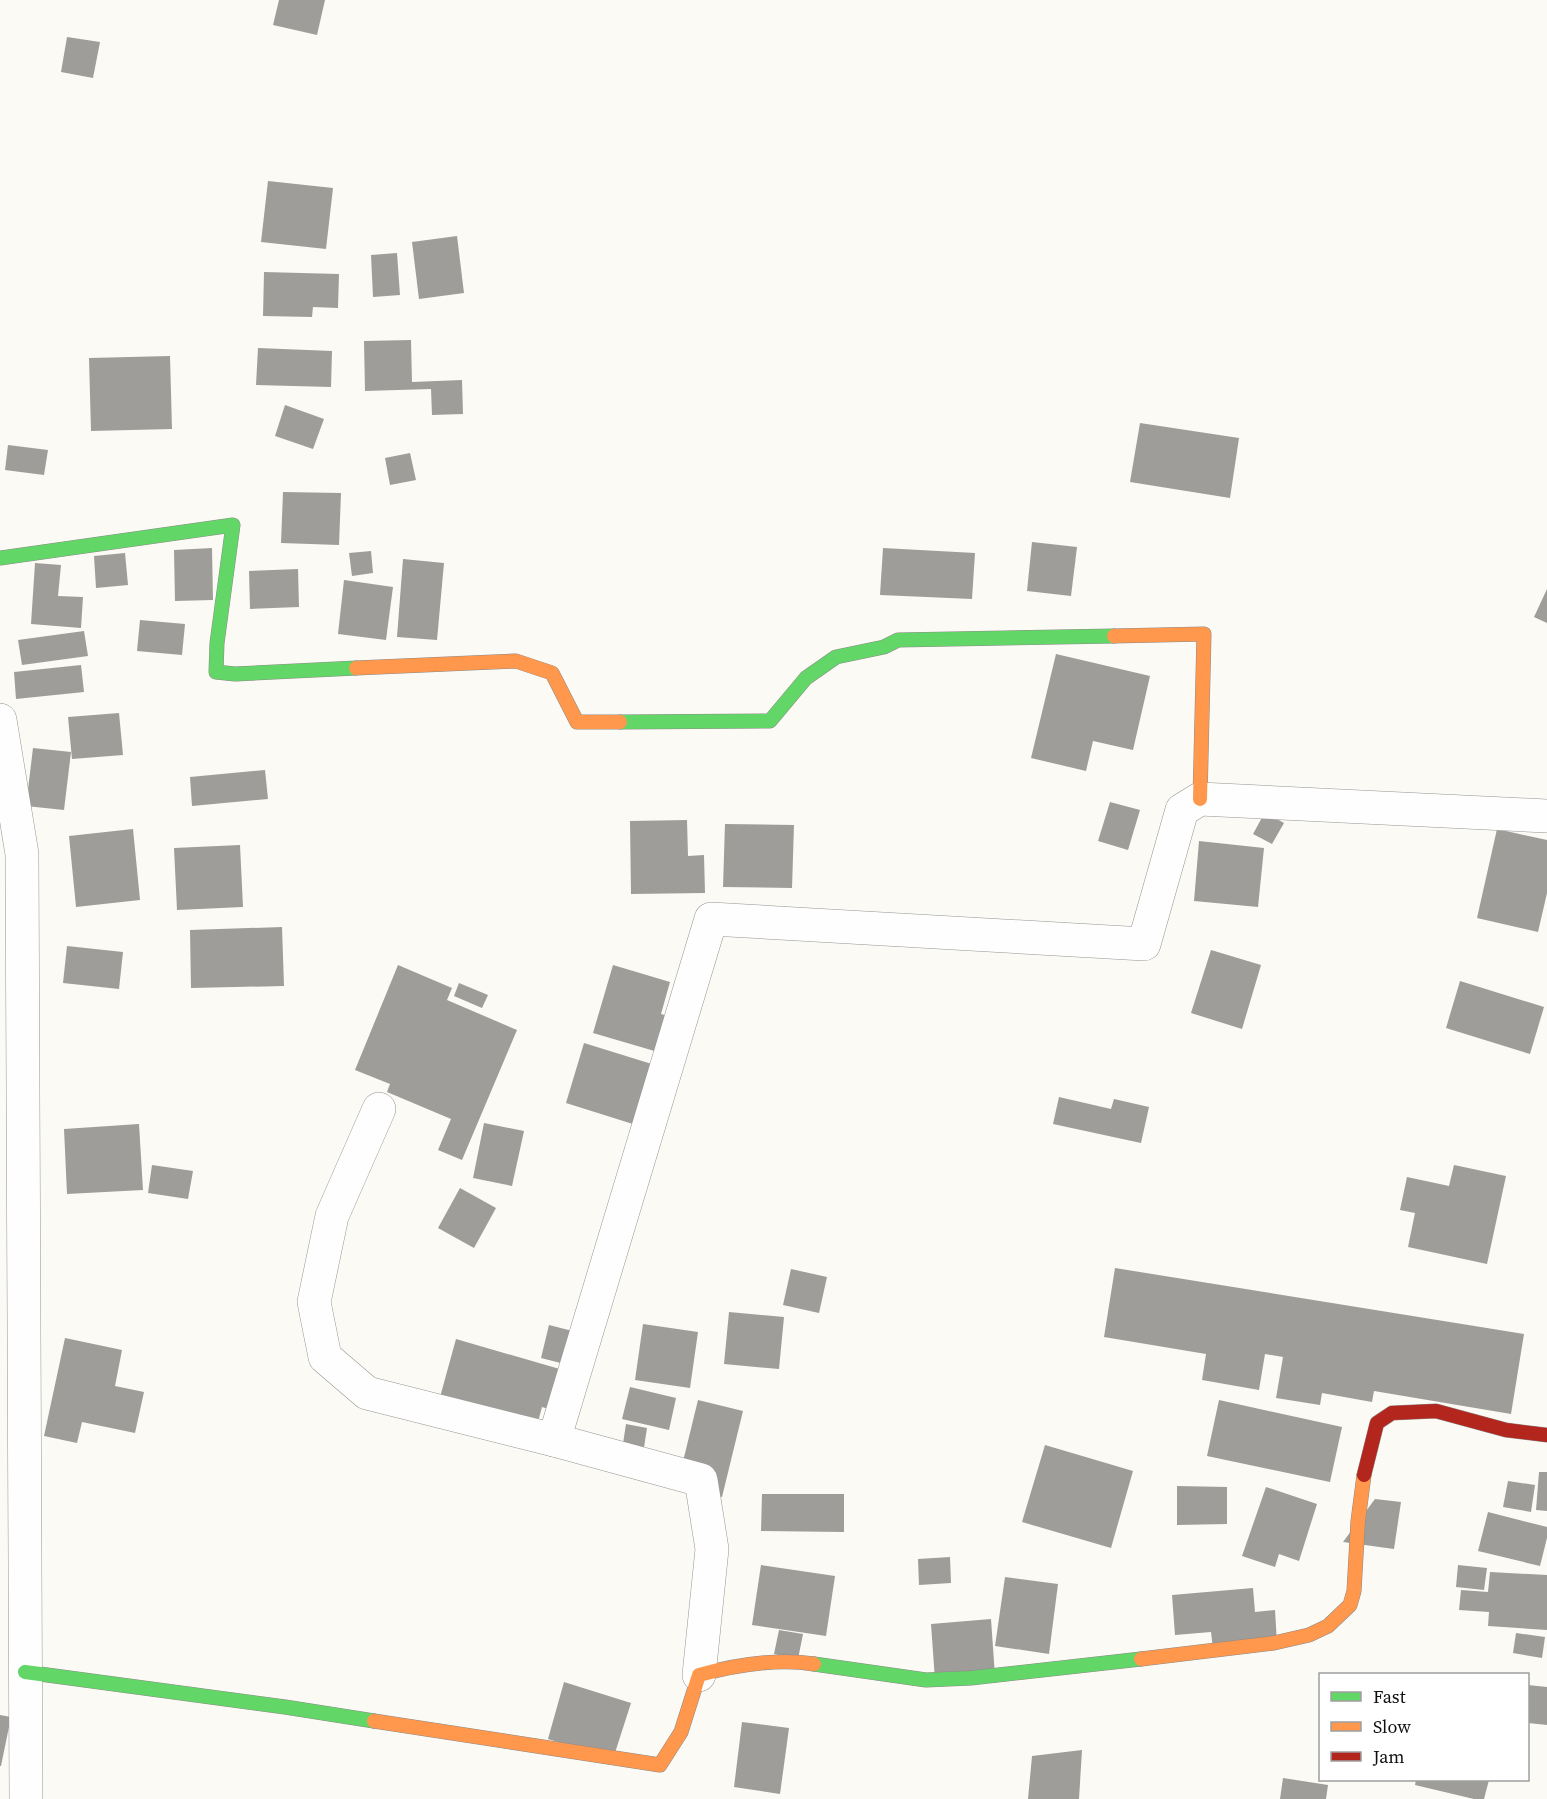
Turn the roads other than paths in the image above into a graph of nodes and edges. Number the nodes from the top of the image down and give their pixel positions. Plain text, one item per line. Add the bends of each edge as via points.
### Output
1 (0, 558) edge
2 (0, 720) edge
3 (1200, 799) junction
4 (1547, 816) edge
5 (379, 1109) dead end
6 (1547, 1435) edge
7 (554, 1440) junction
8 (25, 1672) junction
9 (699, 1675) junction
10 (26, 1799) edge

1 - 3 street via 233,525 216,672 516,661 552,673 577,722 770,722 806,678 836,657 884,647 898,640 1204,634
2 - 8 street via 22,855
3 - 4 street
3 - 7 street via 1182,810 1144,944 711,919
5 - 7 street via 332,1216 314,1302 325,1357 367,1393
6 - 9 street via 1506,1430 1436,1411 1392,1413 1377,1424 1365,1468 1350,1605 1328,1626 1309,1635 1274,1643 971,1678 926,1680 808,1663 734,1666
7 - 9 street via 701,1480 712,1550
8 - 9 street via 285,1707 660,1765 681,1732
8 - 10 street

